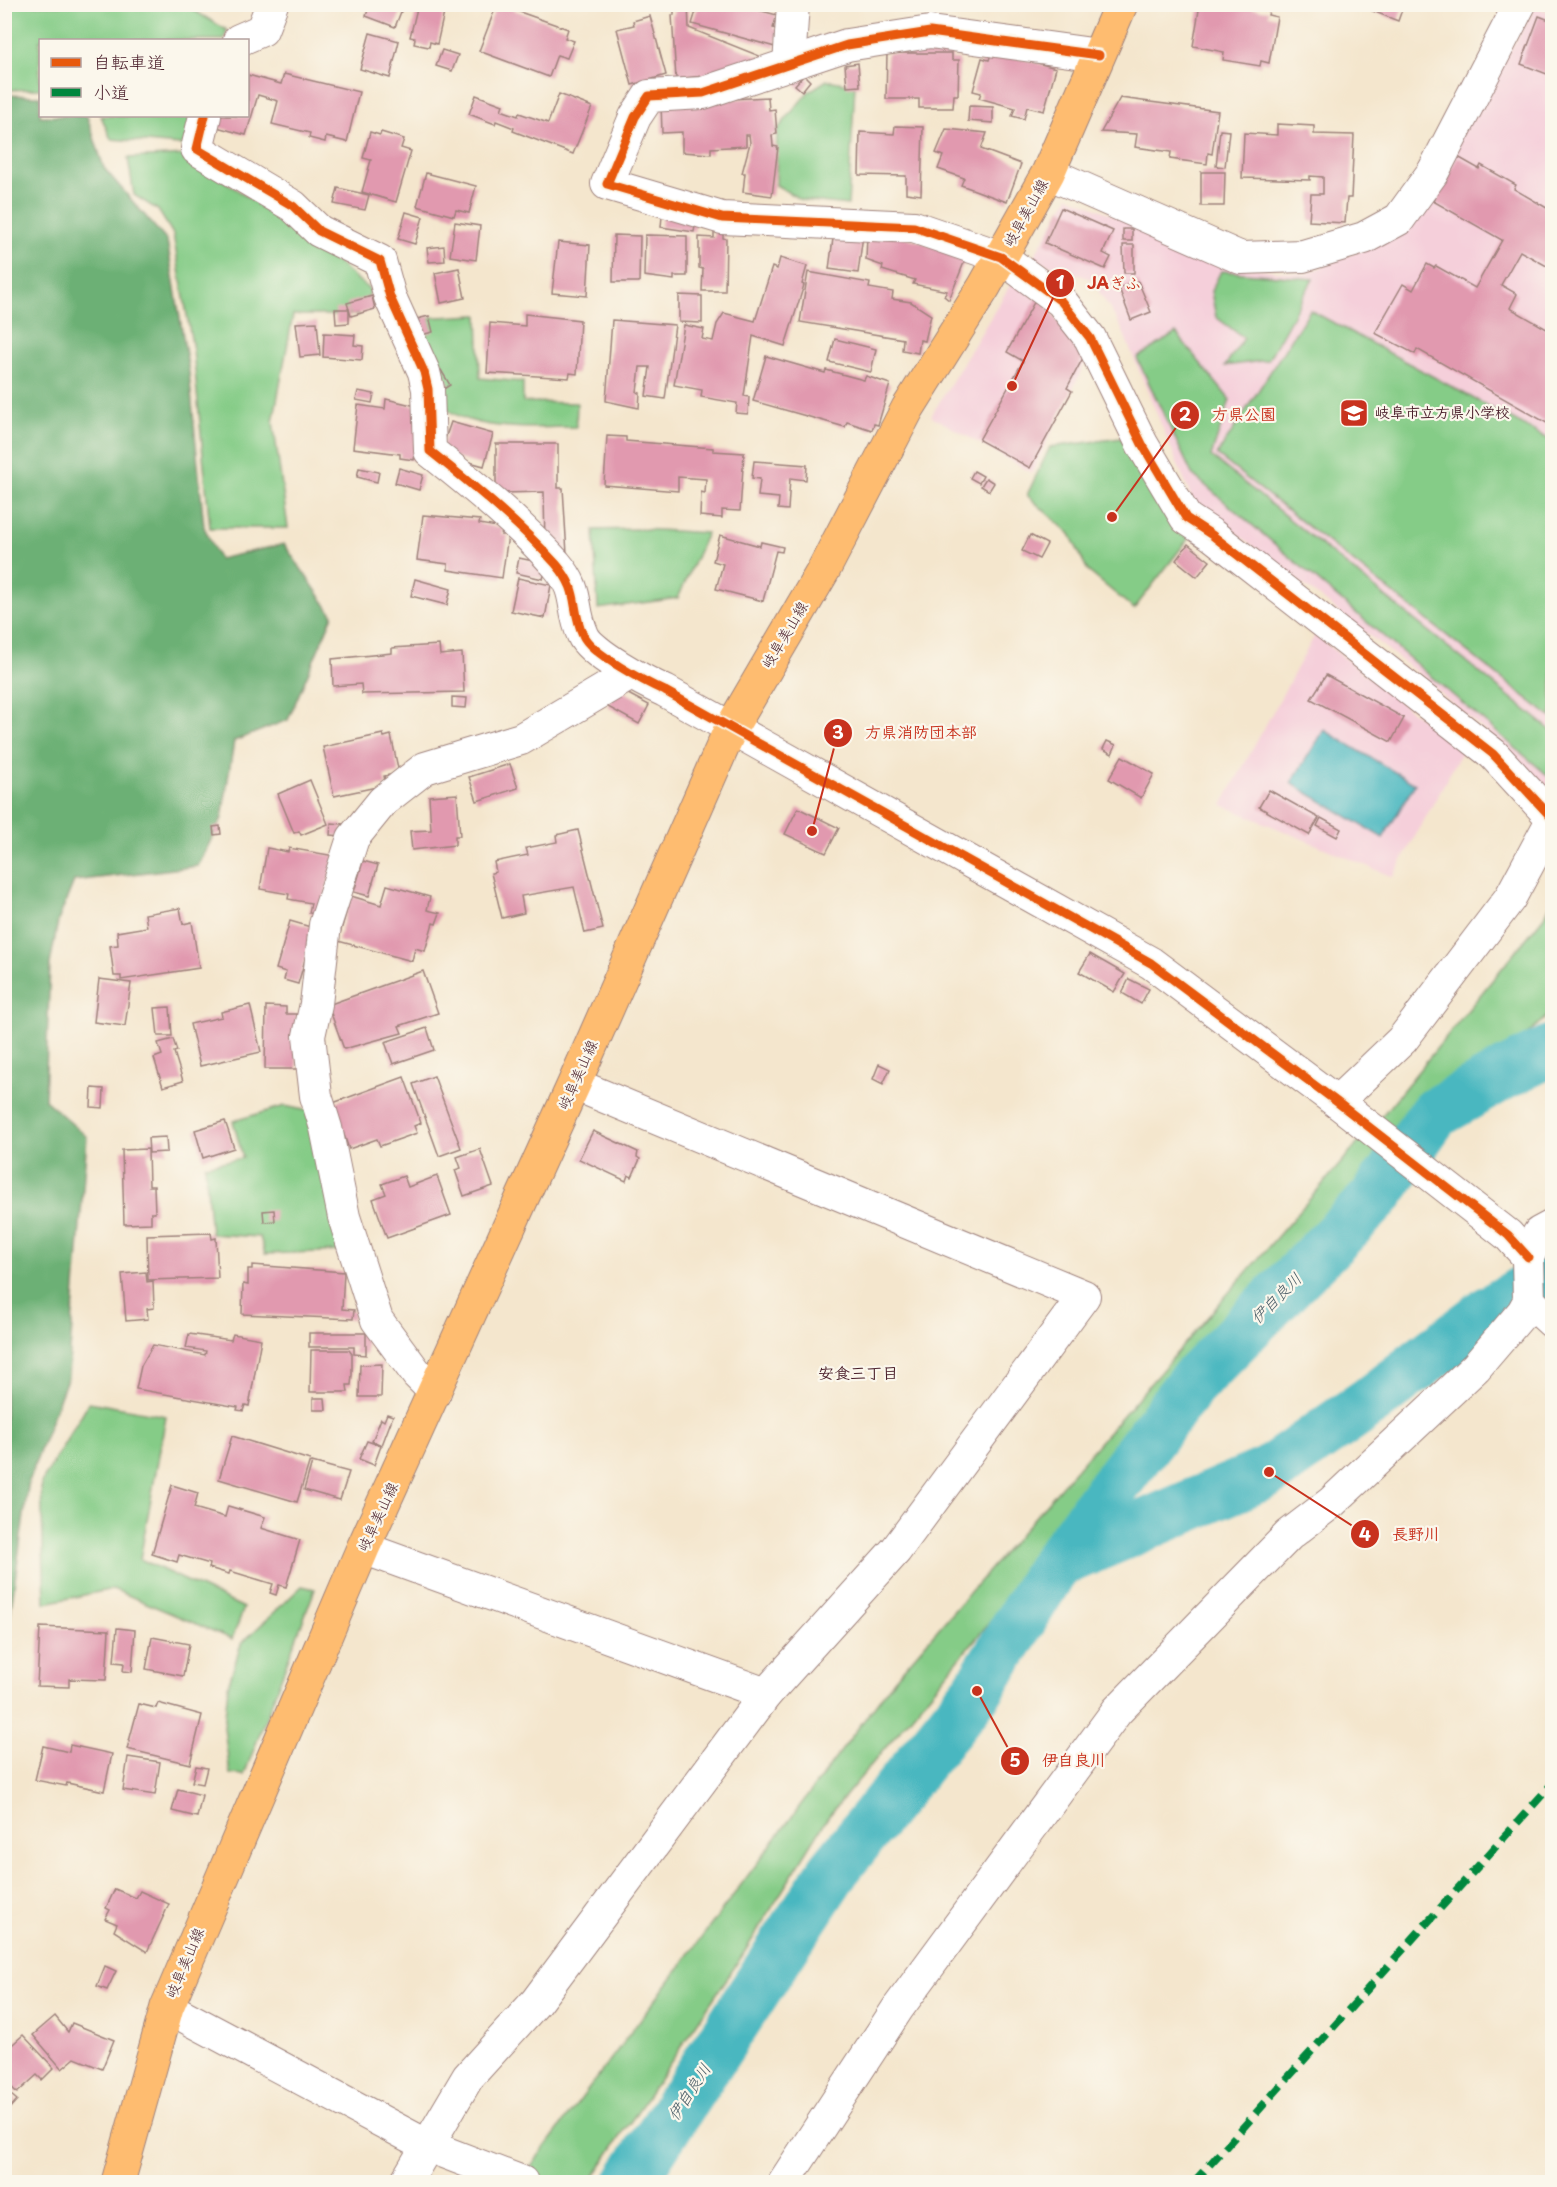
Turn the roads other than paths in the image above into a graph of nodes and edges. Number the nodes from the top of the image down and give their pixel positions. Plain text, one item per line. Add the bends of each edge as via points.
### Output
1 (272, 4) edge
2 (793, 4) edge
3 (1121, 4) edge
4 (1521, 4) edge
5 (242, 39) edge
6 (1099, 55) junction
7 (789, 65) junction
8 (204, 117) edge
9 (1048, 173) junction
10 (1001, 257) junction
11 (630, 675) junction
12 (730, 730) junction
13 (1552, 819) edge
14 (574, 1084) junction
15 (1342, 1106) junction
16 (1552, 1226) edge
17 (1518, 1246) junction
18 (1529, 1301) junction
19 (1552, 1322) edge
20 (435, 1392) junction
21 (363, 1548) junction
22 (765, 1694) junction
23 (166, 2007) junction
24 (428, 2146) junction
25 (118, 2182) edge
26 (406, 2182) edge
27 (522, 2182) edge
28 (784, 2182) edge

1 - 5 street via 262,30
2 - 7 street
3 - 6 main road, 岐阜美山線
4 - 9 street via 1433,172 1399,219 1364,238 1303,256 1241,258
6 - 7 street via 930,32 847,45
6 - 9 main road, 岐阜美山線
7 - 10 street via 703,93 649,96 635,117 607,184 722,218 914,227
8 - 11 street via 197,149 293,206 319,231 380,261 390,297 424,372 430,451 485,494 556,565 572,586 583,637
9 - 10 main road, 岐阜美山線
10 - 12 main road, 岐阜美山線 via 908,408 823,571
10 - 13 street via 1061,301 1090,338 1142,444 1186,518 1493,754
11 - 12 street
11 - 20 street via 521,740 426,768 383,801 352,837 325,925 309,1036 316,1096 344,1217 377,1320
12 - 14 main road, 岐阜美山線
12 - 15 street via 1150,963
13 - 15 street via 1510,898 1409,1031
14 - 20 main road, 岐阜美山線
14 - 22 street via 1084,1296 896,1550
15 - 17 street
16 - 17 street
17 - 18 street
18 - 19 street
18 - 28 street via 1476,1367 1332,1502 1289,1535 1117,1711 898,2008
20 - 21 main road, 岐阜美山線
21 - 22 street
21 - 23 main road, 岐阜美山線
22 - 24 street via 536,2002 468,2077
23 - 24 street
23 - 25 main road, 岐阜美山線
24 - 26 street
24 - 27 street

